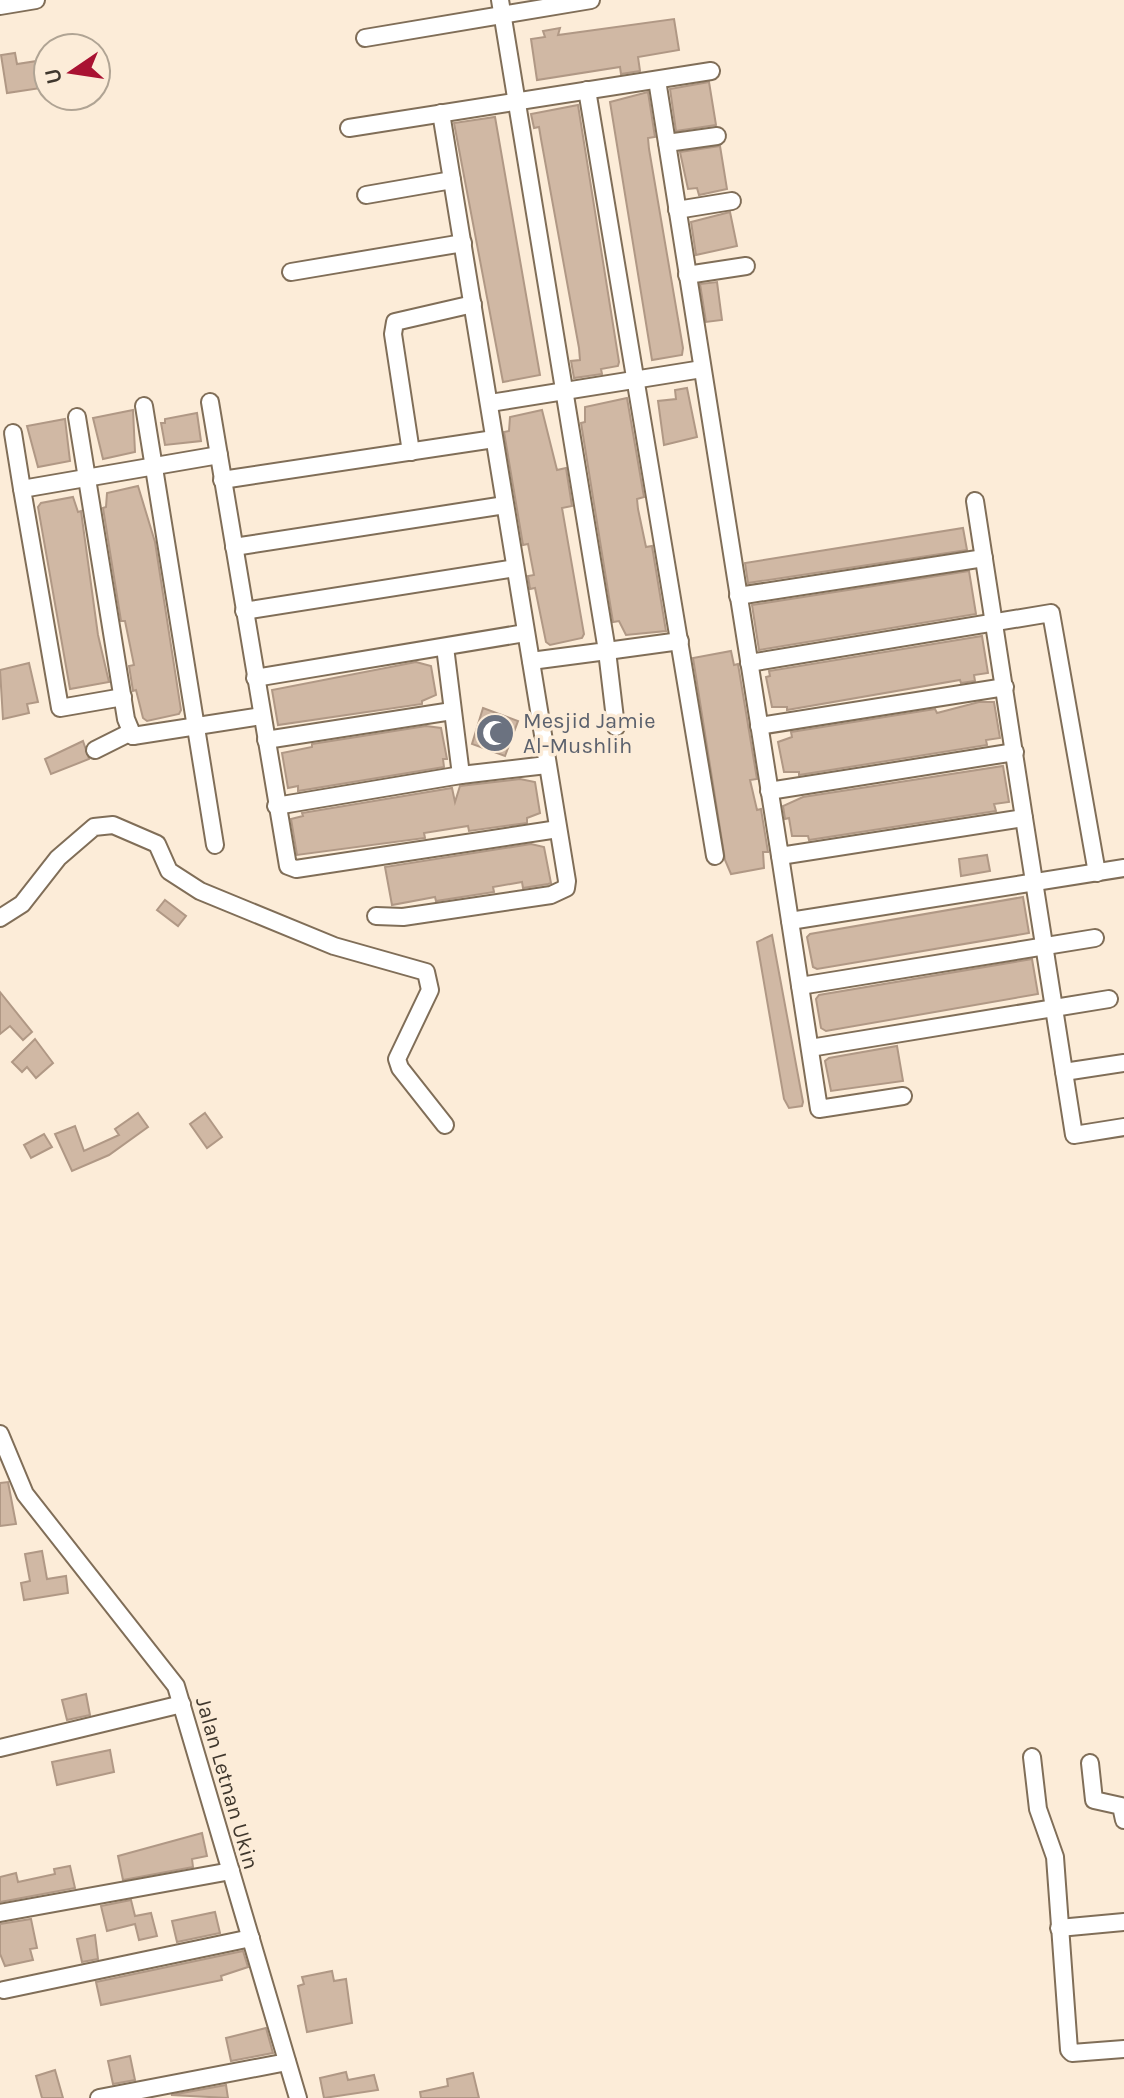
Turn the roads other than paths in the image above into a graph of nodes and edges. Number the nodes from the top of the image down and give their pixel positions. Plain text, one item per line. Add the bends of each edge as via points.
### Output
1 (36, 0) edge
2 (591, 0) edge
3 (0, 6) edge
4 (502, 8) edge
5 (365, 38) dead end
6 (711, 71) dead end
7 (657, 80) junction
8 (587, 90) junction
9 (515, 102) junction
10 (441, 113) junction
11 (349, 128) dead end
12 (717, 136) dead end
13 (667, 143) junction
14 (452, 180) junction
15 (366, 195) dead end
16 (732, 201) dead end
17 (677, 210) junction
18 (463, 243) junction
19 (746, 266) dead end
20 (291, 272) dead end
21 (687, 275) junction
22 (473, 304) junction
23 (702, 369) junction
24 (636, 381) junction
25 (563, 393) junction
26 (210, 402) dead end
27 (490, 403) junction
28 (144, 406) dead end
29 (77, 417) dead end
30 (13, 433) dead end
31 (494, 439) junction
32 (411, 452) junction
33 (219, 455) junction
34 (155, 467) junction
35 (88, 478) junction
36 (222, 480) junction
37 (22, 489) junction
38 (975, 501) dead end
39 (505, 505) junction
40 (234, 547) junction
41 (984, 558) junction
42 (515, 568) junction
43 (738, 596) junction
44 (244, 611) junction
45 (994, 622) junction
46 (525, 633) junction
47 (680, 641) junction
48 (445, 647) junction
49 (607, 651) junction
50 (531, 661) junction
51 (749, 663) junction
52 (255, 678) junction
53 (1005, 687) junction
54 (123, 697) junction
55 (452, 711) junction
56 (261, 716) junction
57 (759, 726) junction
58 (196, 727) junction
59 (616, 727) dead end
60 (133, 736) junction
61 (266, 740) junction
62 (95, 750) dead end
63 (1015, 752) junction
64 (547, 765) junction
65 (461, 775) junction
66 (769, 791) junction
67 (276, 806) junction
68 (1024, 818) junction
69 (558, 829) junction
70 (215, 845) dead end
71 (715, 856) dead end
72 (780, 856) junction
73 (1124, 868) edge
74 (1097, 873) junction
75 (1034, 883) junction
76 (376, 916) dead end
77 (0, 918) edge
78 (790, 921) junction
79 (1095, 938) dead end
80 (1044, 946) junction
81 (800, 986) junction
82 (1109, 999) dead end
83 (1053, 1007) junction
84 (810, 1048) junction
85 (1124, 1063) edge
86 (1064, 1072) junction
87 (903, 1096) dead end
88 (445, 1125) dead end
89 (1124, 1127) edge
90 (0, 1434) edge
91 (182, 1704) junction
92 (0, 1748) edge
93 (1032, 1757) dead end
94 (1090, 1763) dead end
95 (1124, 1820) edge
96 (231, 1871) junction
97 (0, 1913) edge
98 (1124, 1922) edge
99 (1059, 1928) junction
100 (251, 1938) junction
101 (4, 1990) dead end
102 (1124, 2049) edge
103 (287, 2062) junction
104 (99, 2098) edge
105 (298, 2098) edge

1 - 3 street
2 - 4 street
4 - 5 street
4 - 9 street
6 - 7 street
7 - 8 street
7 - 13 street
8 - 9 street
8 - 24 street
9 - 10 street
9 - 25 street
10 - 11 street
10 - 14 street
12 - 13 street
13 - 17 street
14 - 15 street
14 - 18 street
16 - 17 street
17 - 21 street
18 - 20 street
18 - 22 street
19 - 21 street
21 - 23 street
22 - 27 street
22 - 32 street via 395,322
23 - 24 street
23 - 43 street
24 - 25 street
24 - 47 street
25 - 27 street
25 - 49 street
26 - 33 street
27 - 31 street
28 - 34 street
29 - 35 street
30 - 37 street
31 - 32 street
31 - 39 street
32 - 36 street
33 - 34 street
33 - 36 street
34 - 35 street
34 - 58 street
35 - 37 street
35 - 54 street
36 - 40 street
37 - 54 street via 60,708
38 - 41 street
39 - 40 street
39 - 42 street
40 - 44 street
41 - 43 street
41 - 45 street
42 - 44 street
42 - 46 street
43 - 51 street
44 - 52 street
45 - 51 street
45 - 53 street
45 - 74 street via 1047,613 1054,617
46 - 48 street
46 - 50 street
47 - 49 street
47 - 71 street
48 - 52 street
48 - 55 street
49 - 50 street
49 - 59 street
50 - 64 street
51 - 57 street
52 - 56 street
53 - 57 street
53 - 63 street
54 - 60 street
55 - 61 street
55 - 65 street
56 - 58 street
56 - 61 street
57 - 66 street
58 - 60 street
58 - 70 street
60 - 62 street via 129,733
61 - 67 street
63 - 66 street
63 - 68 street
64 - 65 street
64 - 69 street
65 - 67 street
66 - 72 street
67 - 69 street via 284,860 296,869
68 - 72 street
68 - 75 street
69 - 76 street via 567,881 560,893 403,917
72 - 78 street
73 - 74 street
74 - 75 street
75 - 78 street
75 - 80 street
77 - 88 street via 22,904 58,858 94,827 113,825 157,844 169,871 200,891 334,946 426,972 430,990 397,1059
78 - 81 street
79 - 80 street
80 - 81 street
80 - 83 street
81 - 84 street
82 - 83 street
83 - 84 street
83 - 86 street
84 - 87 street via 819,1109
85 - 86 street
86 - 89 street via 1074,1135
90 - 91 street, Jalan Letnan Ukin via 25,1494 171,1677
91 - 92 street
91 - 96 street, Jalan Letnan Ukin
93 - 99 street via 1038,1809 1055,1857
94 - 95 street via 1094,1800 1121,1806
96 - 97 street
96 - 100 street, Jalan Letnan Ukin
98 - 99 street
99 - 102 street via 1069,2050
100 - 101 street
100 - 103 street, Jalan Letnan Ukin
103 - 104 street
103 - 105 street, Jalan Letnan Ukin

